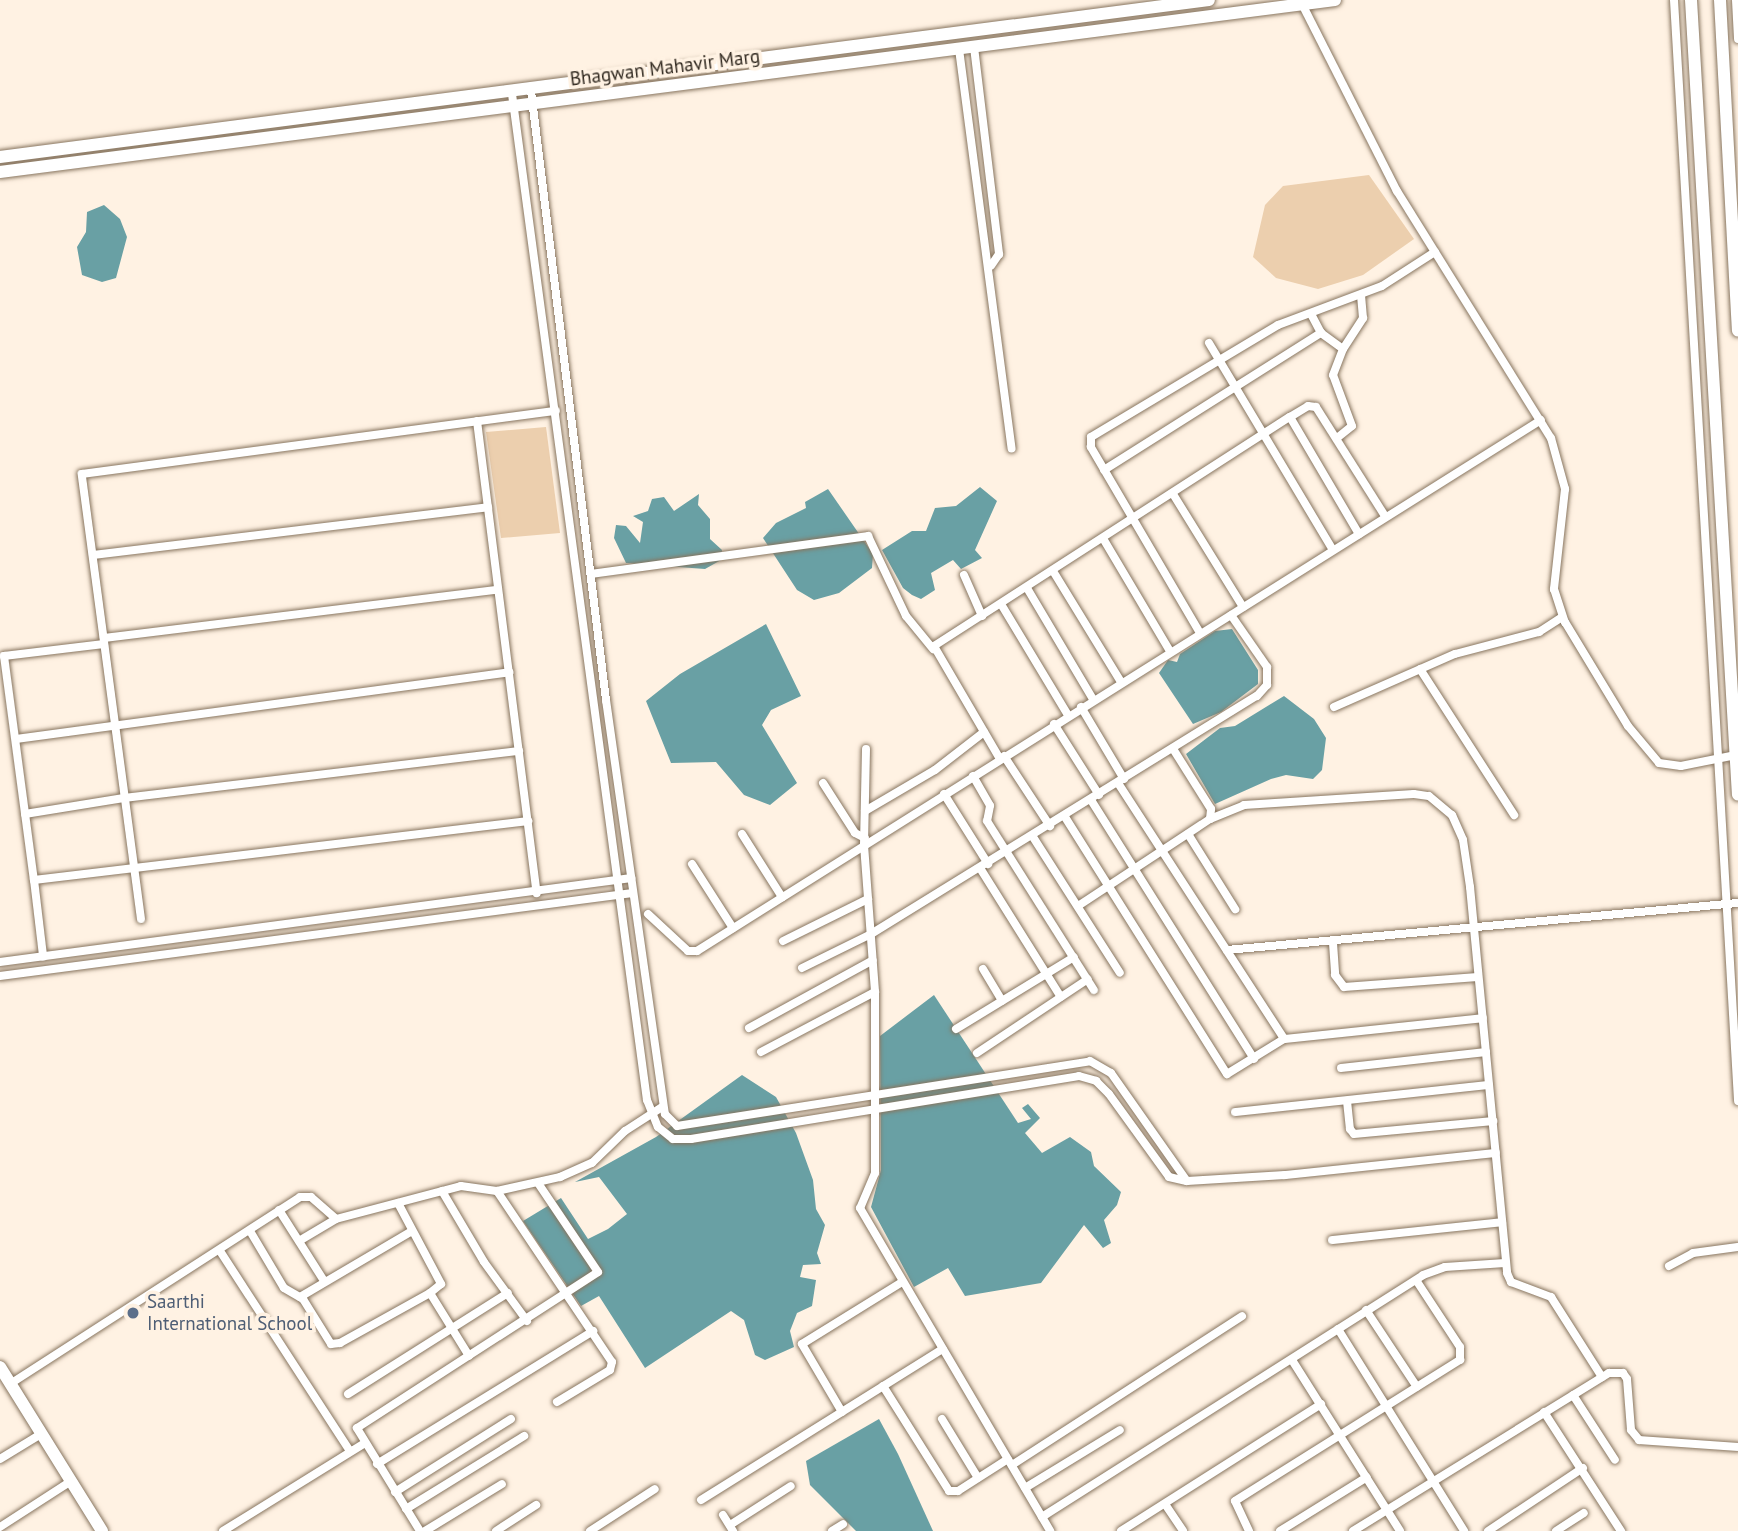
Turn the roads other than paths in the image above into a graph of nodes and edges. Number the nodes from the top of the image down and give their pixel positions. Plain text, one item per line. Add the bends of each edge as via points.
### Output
1 (1209, 0) edge
2 (1335, 0) edge
3 (1674, 0) edge
4 (1691, 0) edge
5 (1720, 0) edge
6 (1736, 0) edge
7 (1302, 4) junction
8 (1738, 39) edge
9 (974, 47) junction
10 (959, 49) junction
11 (532, 97) junction
12 (512, 100) junction
13 (0, 157) edge
14 (0, 172) edge
15 (1436, 252) junction
16 (991, 266) junction
17 (1361, 295) junction
18 (1311, 314) junction
19 (1738, 331) edge
20 (1321, 334) junction
21 (1209, 343) dead end
22 (1343, 349) junction
23 (1219, 359) junction
24 (1236, 385) junction
25 (556, 411) junction
26 (1290, 417) junction
27 (1541, 419) junction
28 (477, 421) junction
29 (1262, 435) junction
30 (1337, 438) junction
31 (1012, 449) dead end
32 (1104, 470) junction
33 (1173, 494) junction
34 (488, 507) junction
35 (1385, 516) junction
36 (1135, 521) junction
37 (1359, 534) junction
38 (1104, 540) junction
39 (1333, 550) junction
40 (93, 555) junction
41 (1053, 571) junction
42 (591, 574) junction
43 (964, 575) dead end
44 (1027, 588) junction
45 (496, 590) junction
46 (1001, 604) junction
47 (1243, 607) junction
48 (1231, 615) junction
49 (982, 616) junction
50 (1562, 617) junction
51 (1200, 633) junction
52 (104, 641) junction
53 (933, 649) junction
54 (1170, 651) junction
55 (1420, 669) junction
56 (1735, 671) edge
57 (509, 672) junction
58 (1121, 682) junction
59 (1093, 699) junction
60 (1081, 707) junction
61 (1334, 707) dead end
62 (1068, 715) junction
63 (112, 723) junction
64 (1054, 724) junction
65 (984, 732) junction
66 (16, 739) junction
67 (866, 749) dead end
68 (1173, 749) junction
69 (519, 751) junction
70 (1736, 755) junction
71 (1002, 757) junction
72 (1720, 758) junction
73 (973, 776) junction
74 (1121, 781) junction
75 (823, 783) dead end
76 (944, 794) junction
77 (1738, 795) edge
78 (1095, 797) junction
79 (124, 798) junction
80 (865, 811) junction
81 (25, 814) junction
82 (1514, 815) dead end
83 (1065, 817) junction
84 (1210, 819) junction
85 (528, 821) junction
86 (1050, 826) junction
87 (743, 834) dead end
88 (1188, 834) junction
89 (1033, 837) junction
90 (864, 842) junction
91 (1007, 852) junction
92 (1160, 852) junction
93 (692, 864) dead end
94 (984, 866) junction
95 (133, 868) junction
96 (1135, 869) junction
97 (631, 878) junction
98 (34, 880) junction
99 (617, 881) junction
100 (1110, 886) junction
101 (537, 892) junction
102 (633, 893) junction
103 (620, 895) junction
104 (782, 897) junction
105 (868, 899) junction
106 (1738, 903) edge
107 (1728, 904) junction
108 (1077, 906) junction
109 (1235, 909) dead end
110 (648, 914) dead end
111 (141, 919) dead end
112 (733, 928) junction
113 (1473, 930) junction
114 (871, 934) junction
115 (783, 941) dead end
116 (1333, 943) junction
117 (1227, 950) junction
118 (43, 956) junction
119 (1074, 957) junction
120 (873, 960) junction
121 (0, 962) edge
122 (802, 968) dead end
123 (983, 969) dead end
124 (1120, 973) dead end
125 (1047, 974) junction
126 (0, 975) edge
127 (1478, 977) junction
128 (1088, 979) junction
129 (1094, 990) dead end
130 (875, 992) junction
131 (1061, 997) junction
132 (1002, 1001) junction
133 (1483, 1018) junction
134 (749, 1028) dead end
135 (956, 1029) dead end
136 (1284, 1040) junction
137 (761, 1052) dead end
138 (1486, 1052) junction
139 (977, 1053) dead end
140 (1254, 1059) junction
141 (1341, 1068) dead end
142 (1489, 1085) junction
143 (874, 1096) junction
144 (1346, 1101) junction
145 (1738, 1101) edge
146 (662, 1107) junction
147 (874, 1112) junction
148 (1235, 1112) dead end
149 (651, 1113) junction
150 (1493, 1121) junction
151 (1496, 1153) junction
152 (1187, 1181) junction
153 (538, 1183) junction
154 (442, 1191) junction
155 (497, 1191) junction
156 (398, 1203) junction
157 (279, 1210) junction
158 (336, 1219) junction
159 (1502, 1222) junction
160 (250, 1231) junction
161 (412, 1231) junction
162 (1332, 1240) dead end
163 (299, 1241) junction
164 (1738, 1247) edge
165 (220, 1251) junction
166 (1505, 1263) junction
167 (1669, 1266) dead end
168 (1416, 1280) junction
169 (324, 1281) junction
170 (902, 1282) junction
171 (429, 1293) junction
172 (508, 1293) junction
173 (569, 1294) junction
174 (300, 1297) junction
175 (1366, 1310) junction
176 (1242, 1316) dead end
177 (527, 1321) junction
178 (452, 1329) junction
179 (1338, 1329) junction
180 (593, 1331) junction
181 (943, 1349) junction
182 (469, 1356) junction
183 (1292, 1360) junction
184 (0, 1367) edge
185 (1601, 1377) junction
186 (883, 1386) junction
187 (5, 1387) edge
188 (1416, 1387) junction
189 (348, 1394) dead end
190 (1573, 1395) junction
191 (557, 1402) dead end
192 (1321, 1404) junction
193 (1386, 1406) junction
194 (842, 1412) junction
195 (1544, 1412) junction
196 (511, 1419) dead end
197 (942, 1419) dead end
198 (1120, 1430) dead end
199 (1339, 1433) junction
200 (41, 1434) junction
201 (524, 1436) dead end
202 (365, 1443) junction
203 (1738, 1447) edge
204 (351, 1451) junction
205 (0, 1459) edge
206 (1615, 1460) dead end
207 (1010, 1462) junction
208 (377, 1464) junction
209 (1583, 1468) junction
210 (1367, 1477) junction
211 (978, 1478) junction
212 (71, 1481) junction
213 (1433, 1481) junction
214 (502, 1484) dead end
215 (791, 1486) dead end
216 (1025, 1488) junction
217 (655, 1489) dead end
218 (395, 1492) junction
219 (701, 1500) dead end
220 (1165, 1504) junction
221 (536, 1505) dead end
222 (406, 1509) junction
223 (1387, 1510) junction
224 (1584, 1513) dead end
225 (723, 1515) dead end
226 (1042, 1517) junction
227 (843, 1524) dead end
228 (0, 1527) edge
229 (732, 1528) edge
230 (1356, 1530) edge
231 (102, 1531) edge
232 (223, 1531) edge
233 (420, 1531) edge
234 (425, 1531) edge
235 (496, 1531) edge
236 (590, 1531) edge
237 (832, 1531) edge
238 (1050, 1531) edge
239 (1121, 1531) edge
240 (1183, 1531) edge
241 (1249, 1531) edge
242 (1280, 1531) edge
243 (1400, 1531) edge
244 (1464, 1531) edge
245 (1488, 1531) edge
246 (1556, 1531) edge
247 (1621, 1531) edge

1 - 11 main road, Bhagwan Mahavir Marg
2 - 7 main road, Bhagwan Mahavir Marg
3 - 72 street
4 - 56 main road
5 - 19 main road
6 - 8 street
7 - 9 main road, Bhagwan Mahavir Marg
7 - 15 street via 1387,173
9 - 10 main road, Bhagwan Mahavir Marg
9 - 16 street via 999,254
10 - 11 main road, Bhagwan Mahavir Marg
10 - 16 street via 984,256
11 - 12 main road, Bhagwan Mahavir Marg
11 - 42 street
12 - 13 main road, Bhagwan Mahavir Marg
12 - 14 main road, Bhagwan Mahavir Marg
12 - 25 street
15 - 17 street
15 - 27 street
16 - 31 street
17 - 18 street
17 - 22 street via 1363,318
18 - 20 street
18 - 23 street via 1278,325
20 - 22 street
20 - 24 street
21 - 23 street
22 - 30 street via 1333,375 1352,426
23 - 24 street
23 - 32 street via 1091,437
24 - 29 street
24 - 32 street
25 - 28 street
25 - 99 street
26 - 29 street
26 - 30 street via 1308,406 1316,407
26 - 37 street
27 - 35 street
27 - 50 street via 1558,456 1565,489 1554,589
28 - 34 street
28 - 40 street via 85,471 81,481
29 - 33 street
29 - 39 street
30 - 35 street
32 - 36 street
33 - 36 street
33 - 47 street
34 - 40 street
34 - 45 street
35 - 37 street
36 - 38 street
36 - 51 street
37 - 39 street
38 - 41 street
38 - 54 street
39 - 47 street
40 - 52 street
41 - 44 street
41 - 58 street
42 - 53 street via 868,536 906,616
42 - 97 street
43 - 49 street
44 - 46 street
44 - 59 street
45 - 52 street
45 - 57 street
46 - 49 street
46 - 62 street
47 - 48 street
48 - 51 street
48 - 68 street via 1267,667 1267,685
49 - 53 street
50 - 55 street via 1530,635
50 - 72 street via 1652,757 1672,767
51 - 54 street
52 - 63 street
52 - 66 street via 4,656
53 - 65 street
54 - 58 street
55 - 61 street
55 - 82 street
56 - 70 main road
57 - 63 street
57 - 69 street
58 - 59 street
59 - 60 street
60 - 62 street
60 - 74 street
62 - 64 street
63 - 66 street
63 - 79 street
64 - 71 street
64 - 78 street
65 - 71 street
65 - 80 street via 935,770
66 - 81 street
67 - 80 street
68 - 74 street
68 - 84 street via 1211,809
69 - 79 street
69 - 85 street
70 - 72 street
70 - 77 main road
71 - 73 street
71 - 86 street
72 - 107 street
73 - 76 street
73 - 91 street via 990,806 987,821
74 - 78 street
74 - 92 street
75 - 90 street
76 - 90 street
76 - 94 street
78 - 83 street
78 - 96 street
79 - 81 street
79 - 95 street
80 - 90 street
81 - 98 street
83 - 86 street
83 - 100 street
84 - 88 street
84 - 113 street via 1244,805 1429,796 1448,810 1461,830
85 - 95 street
85 - 101 street
86 - 89 street
87 - 104 street
88 - 92 street
88 - 109 street
89 - 91 street
89 - 108 street
90 - 104 street
90 - 105 street
91 - 94 street
91 - 119 street
92 - 96 street
92 - 117 street
93 - 112 street
94 - 114 street
94 - 125 street
95 - 98 street
95 - 111 street
96 - 100 street
96 - 140 street
97 - 99 street
97 - 102 street
98 - 118 street
99 - 101 street
99 - 103 street
100 - 108 street
100 - 140 street via 1224,1071 1233,1074
101 - 118 street
102 - 103 street
102 - 146 street
103 - 126 street
103 - 149 street
104 - 112 street
105 - 114 street
105 - 115 street
106 - 107 street
107 - 113 street
107 - 145 street
108 - 124 street
110 - 112 street via 692,952
113 - 116 street
113 - 127 street
114 - 120 street
114 - 122 street
116 - 117 street
116 - 127 street via 1335,975 1344,988
117 - 136 street
118 - 121 street
119 - 125 street
119 - 128 street
120 - 130 street
120 - 134 street
123 - 132 street
125 - 131 street
125 - 132 street
127 - 133 street
128 - 129 street
128 - 131 street
130 - 137 street
130 - 143 street
131 - 139 street
132 - 135 street
133 - 136 street
133 - 138 street
136 - 140 street
138 - 141 street
138 - 142 street
142 - 144 street
142 - 150 street
143 - 146 street via 677,1126
143 - 147 street
143 - 152 street via 1090,1061 1111,1073
144 - 148 street
144 - 150 street via 1354,1134
146 - 149 street
147 - 149 street via 691,1139 665,1134
147 - 152 street via 1088,1077 1110,1094 1169,1177
147 - 170 street via 875,1173 860,1208
149 - 153 street via 592,1163
150 - 151 street
151 - 152 street
151 - 159 street
153 - 155 street
153 - 173 street via 597,1268 595,1276
154 - 155 street via 461,1186
154 - 156 street
154 - 172 street
155 - 173 street
156 - 158 street
156 - 161 street
157 - 158 street via 300,1197 312,1197
157 - 160 street
157 - 163 street
158 - 163 street
159 - 162 street
159 - 166 street
160 - 165 street
160 - 174 street via 284,1288
161 - 169 street
161 - 171 street via 441,1284
163 - 169 street
164 - 167 street via 1693,1253
165 - 187 street
165 - 204 street
166 - 168 street via 1445,1267
166 - 185 street via 1511,1282 1551,1297
168 - 175 street
168 - 188 street via 1462,1351 1460,1360
169 - 174 street
170 - 181 street
170 - 194 street via 802,1344
171 - 174 street via 335,1345
171 - 178 street
172 - 177 street
172 - 178 street
173 - 177 street
173 - 180 street
175 - 179 street
175 - 188 street
176 - 207 street
177 - 182 street
178 - 182 street
178 - 189 street
179 - 183 street
179 - 193 street
180 - 191 street via 613,1366
180 - 208 street
181 - 186 street
181 - 207 street
182 - 202 street via 360,1425
183 - 192 street
183 - 226 street
184 - 187 main road
185 - 190 street
185 - 203 street via 1615,1372 1625,1375 1631,1430 1639,1440
186 - 194 street
186 - 211 street via 949,1491 958,1491
187 - 200 main road
188 - 193 street
190 - 195 street
190 - 206 street
192 - 199 street
192 - 220 street
193 - 199 street
193 - 213 street
194 - 219 street
195 - 209 street
195 - 213 street
196 - 218 street
197 - 211 street
198 - 216 street
199 - 210 street
199 - 241 street via 1235,1501
200 - 205 street
200 - 212 main road
201 - 222 street
202 - 204 street
202 - 208 street
204 - 232 street
207 - 211 street
207 - 216 street
208 - 218 street
209 - 245 street
209 - 247 street
210 - 223 street
210 - 242 street
212 - 228 street
212 - 231 main road
213 - 223 street
213 - 244 street
214 - 234 street
215 - 229 street
216 - 226 street
217 - 236 street
218 - 222 street
220 - 239 street
220 - 240 street
221 - 235 street
222 - 233 street
223 - 230 street
223 - 243 street
224 - 246 street
225 - 229 street
226 - 238 street
227 - 237 street

